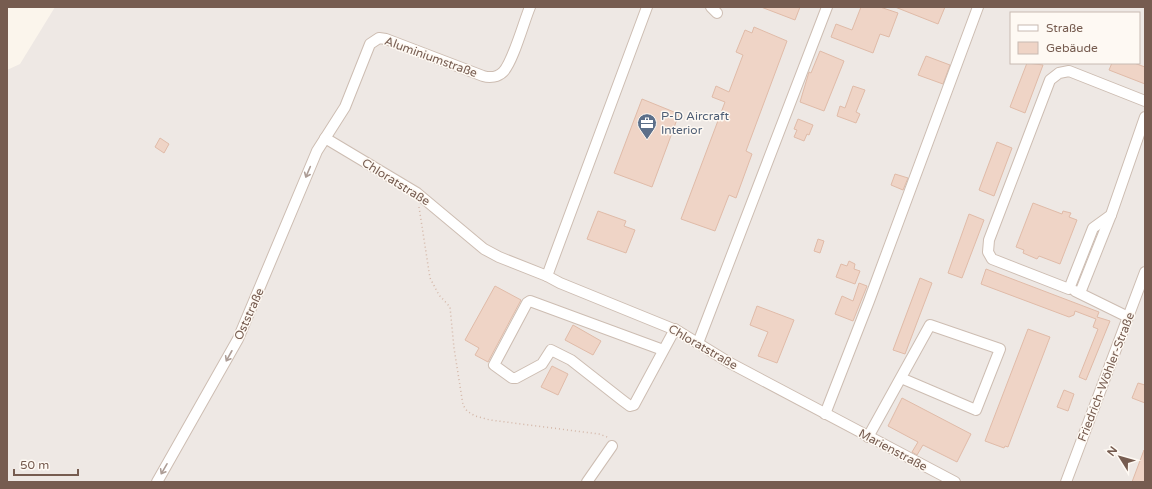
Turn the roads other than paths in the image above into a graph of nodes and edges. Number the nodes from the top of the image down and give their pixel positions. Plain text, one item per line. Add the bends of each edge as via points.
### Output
1 (530, 7) edge
2 (647, 7) edge
3 (827, 7) edge
4 (978, 7) edge
5 (1145, 101) edge
6 (1145, 117) edge
7 (325, 138) junction
8 (1111, 215) junction
9 (1145, 272) edge
10 (547, 276) junction
11 (1069, 289) junction
12 (1080, 293) junction
13 (1128, 317) junction
14 (675, 329) junction
15 (698, 343) junction
16 (663, 350) junction
17 (901, 378) junction
18 (828, 416) junction
19 (868, 437) junction
20 (612, 446) road end
21 (157, 482) edge
22 (587, 482) edge
23 (955, 482) edge
24 (1066, 482) edge

1 - 7 street, Aluminiumstraße via 508,66 493,77 483,76 386,39 372,41 346,107
2 - 10 street
3 - 15 street
4 - 18 street
5 - 11 street via 1069,71 1054,76 1046,88 989,240 988,252 992,259
6 - 8 street
7 - 10 street, Chloratstraße via 418,193 484,249
7 -> 21 street, Oststraße via 317,151 238,339
8 - 11 street via 1094,228
8 - 12 street
9 - 13 street, Friedrich-Wöhler-Straße
10 - 14 street, Chloratstraße
11 - 12 street
12 - 13 street
13 - 24 street, Friedrich-Wöhler-Straße
14 - 15 street, Chloratstraße
14 - 16 street
15 - 18 street, Chloratstraße
16 - 16 street via 634,405 630,406 571,360 551,350 542,364 516,378 494,366 530,301
17 - 17 street via 976,410 1000,349 930,325
17 - 19 street
18 - 19 street, Marienstraße
19 - 23 street, Marienstraße
20 - 22 street

